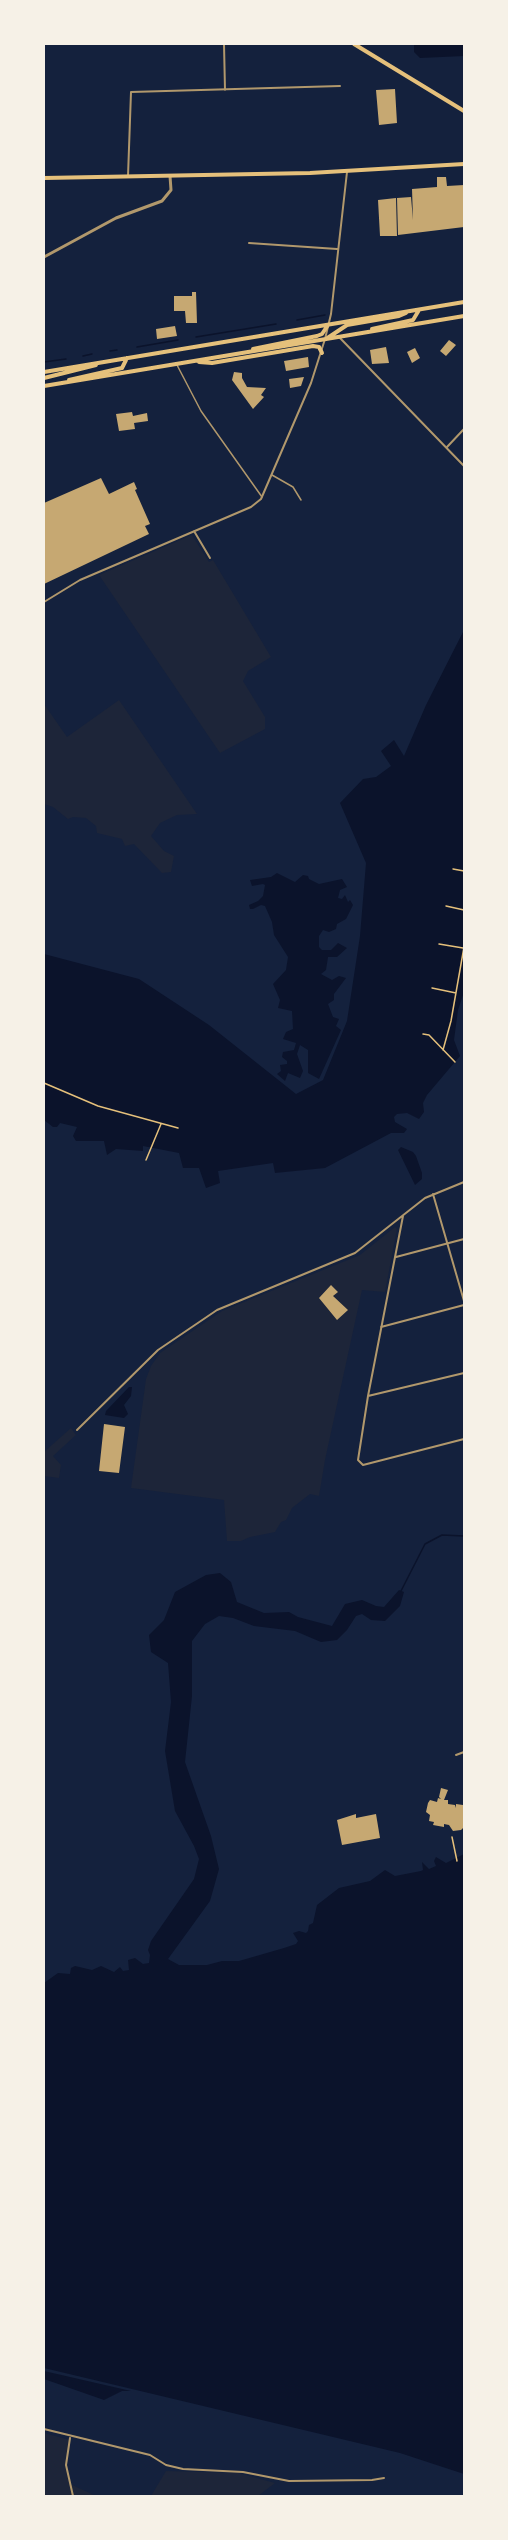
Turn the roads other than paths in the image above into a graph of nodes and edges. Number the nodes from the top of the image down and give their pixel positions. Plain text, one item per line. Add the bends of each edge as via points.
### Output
1 (224, 44) edge
2 (354, 44) edge
3 (340, 86) dead end
4 (225, 90) junction
5 (465, 111) edge
6 (465, 164) edge
7 (347, 172) junction
8 (128, 176) junction
9 (170, 176) junction
10 (44, 178) edge
11 (249, 243) dead end
12 (337, 249) junction
13 (44, 257) edge
14 (465, 303) edge
15 (419, 310) junction
16 (409, 311) junction
17 (465, 316) edge
18 (420, 323) junction
19 (329, 324) junction
20 (335, 332) junction
21 (363, 333) junction
22 (339, 337) junction
23 (326, 339) junction
24 (322, 352) junction
25 (225, 356) junction
26 (127, 358) junction
27 (193, 362) junction
28 (102, 363) junction
29 (176, 364) junction
30 (44, 372) edge
31 (44, 378) edge
32 (57, 384) junction
33 (44, 386) edge
34 (465, 429) edge
35 (447, 447) junction
36 (465, 466) edge
37 (272, 475) junction
38 (262, 497) junction
39 (302, 500) dead end
40 (194, 531) junction
41 (210, 558) dead end
42 (44, 602) edge
43 (465, 1182) edge
44 (433, 1194) junction
45 (403, 1216) junction
46 (465, 1239) edge
47 (448, 1244) junction
48 (396, 1257) junction
49 (465, 1303) edge
50 (381, 1327) junction
51 (465, 1373) edge
52 (368, 1396) junction
53 (77, 1430) dead end
54 (465, 1439) edge
55 (465, 1752) edge
56 (456, 1755) dead end
57 (44, 2429) edge
58 (70, 2437) junction
59 (384, 2478) dead end
60 (73, 2496) edge

1 - 4 street
2 - 5 main road
3 - 4 street
4 - 8 street via 131,92
6 - 7 main road
7 - 9 main road
7 - 12 street
8 - 9 main road
8 - 10 main road
9 - 13 street via 171,190 162,201 116,218
11 - 12 street
12 - 19 street
14 - 15 main road
15 - 16 main road
15 - 18 street
15 - 21 main road via 412,320
16 - 19 main road
16 - 20 main road via 347,325
17 - 18 main road
18 - 21 main road
19 - 20 street
19 - 23 street
19 - 25 main road via 317,336
19 - 26 main road
20 - 22 street
20 - 23 main road
21 - 22 main road
22 - 23 main road
22 - 35 street
23 - 24 street
23 - 25 main road
24 - 27 main road via 313,346 212,363
24 - 37 street
25 - 27 main road
26 - 28 main road
26 - 32 main road via 122,368
27 - 29 main road
28 - 30 main road
28 - 31 main road
29 - 32 main road
29 - 38 lane via 201,411
32 - 33 main road
34 - 35 street
35 - 36 street
37 - 38 street
37 - 39 lane via 296,490
38 - 40 street via 250,507
40 - 41 street
40 - 42 street via 80,580
43 - 44 street
44 - 45 street
44 - 47 street
45 - 48 street
45 - 53 street via 355,1253 230,1303 204,1318 158,1350
46 - 47 street
47 - 48 street
47 - 49 street
48 - 50 street
49 - 50 street
50 - 52 street
51 - 52 street
52 - 54 street via 360,1464
55 - 56 street
57 - 58 street
58 - 59 street via 150,2455 183,2469 243,2472 289,2481
58 - 60 street via 66,2465

